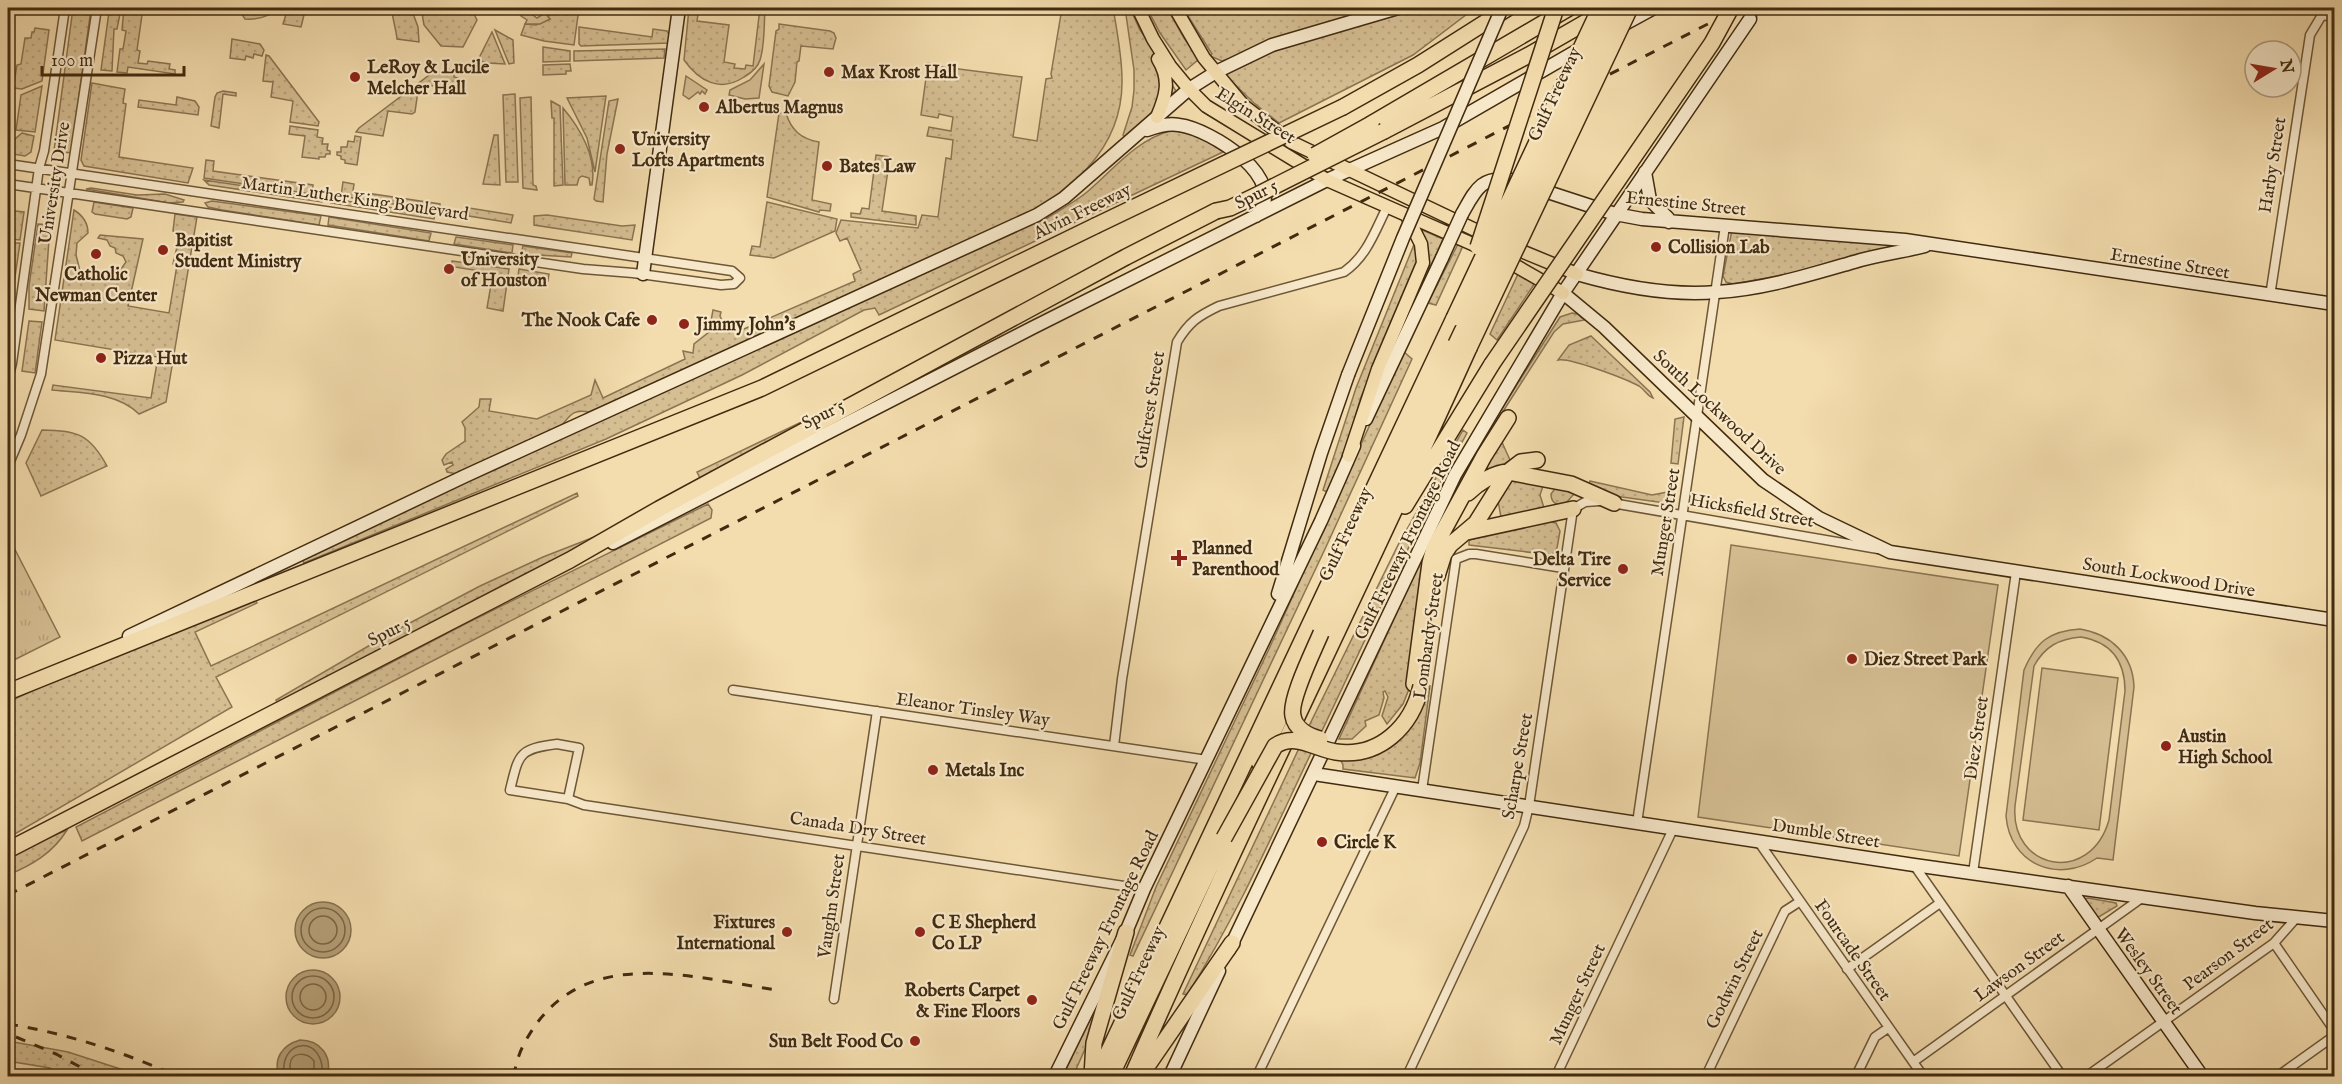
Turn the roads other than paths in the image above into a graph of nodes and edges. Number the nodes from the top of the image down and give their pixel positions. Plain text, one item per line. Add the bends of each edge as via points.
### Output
1 (65, 8) edge
2 (98, 8) edge
3 (679, 8) edge
4 (1136, 8) edge
5 (1167, 8) edge
6 (1175, 8) edge
7 (1398, 8) edge
8 (1487, 8) edge
9 (1502, 8) edge
10 (1508, 8) edge
11 (1556, 8) edge
12 (1569, 8) edge
13 (1600, 8) edge
14 (1611, 8) edge
15 (1616, 8) edge
16 (1630, 8) edge
17 (1654, 8) edge
18 (1731, 8) edge
19 (2322, 11) edge
20 (2334, 17) edge
21 (1750, 19) tunnel mouth
22 (1190, 36) junction
23 (1418, 65) junction
24 (1216, 72) junction
25 (1189, 89) junction
26 (1157, 117) junction
27 (1377, 127) junction
28 (1139, 134) junction
29 (8, 164) edge
30 (39, 168) junction
31 (1349, 171) junction
32 (1645, 172) junction
33 (73, 173) junction
34 (1327, 180) junction
35 (8, 184) edge
36 (36, 187) junction
37 (69, 192) junction
38 (1387, 207) junction
39 (1462, 214) joint
40 (1615, 214) junction
41 (1407, 216) junction
42 (1255, 217) junction
43 (1669, 222) junction
44 (1725, 226) junction
45 (1929, 245) junction
46 (646, 259) junction
47 (695, 266) junction
48 (643, 274) junction
49 (1577, 274) junction
50 (693, 281) junction
51 (1563, 293) junction
52 (1715, 293) junction
53 (2270, 296) junction
54 (2334, 304) edge
55 (1454, 318) junction
56 (1457, 343) junction
57 (8, 380) edge
58 (1697, 417) junction
59 (1508, 418) dead end
60 (1349, 456) junction
61 (1484, 456) junction
62 (1537, 460) dead end
63 (8, 466) edge
64 (1508, 472) junction
65 (1482, 482) junction
66 (1461, 499) junction
67 (1614, 503) junction
68 (1573, 509) junction
69 (1482, 515) junction
70 (1682, 515) junction
71 (1388, 527) junction
72 (1467, 532) junction
73 (1890, 552) junction
74 (570, 560) junction
75 (1563, 568) junction
76 (2016, 572) junction
77 (2334, 620) edge
78 (1321, 633) junction
79 (1264, 635) junction
80 (49, 674) junction
81 (1418, 685) junction
82 (733, 690) dead end
83 (8, 692) edge
84 (877, 711) junction
85 (1114, 746) junction
86 (1207, 760) junction
87 (1314, 774) junction
88 (1396, 786) junction
89 (1422, 790) junction
90 (568, 799) junction
91 (1530, 806) junction
92 (1637, 823) junction
93 (1672, 829) junction
94 (1224, 838) junction
95 (1758, 841) junction
96 (857, 845) junction
97 (8, 850) edge
98 (1914, 865) junction
99 (1973, 873) junction
100 (2067, 886) junction
101 (1144, 888) junction
102 (2143, 896) junction
103 (1799, 902) junction
104 (1940, 903) junction
105 (2297, 917) junction
106 (2334, 921) edge
107 (2097, 930) junction
108 (1126, 932) junction
109 (1232, 943) junction
110 (2274, 944) junction
111 (1847, 969) junction
112 (2006, 997) junction
113 (834, 999) dead end
114 (2163, 1022) junction
115 (1888, 1028) junction
116 (2334, 1030) edge
117 (2334, 1036) edge
118 (1913, 1062) junction
119 (1055, 1077) edge
120 (1094, 1077) edge
121 (1111, 1077) edge
122 (1133, 1077) edge
123 (1170, 1077) edge
124 (1257, 1077) edge
125 (1407, 1077) edge
126 (1557, 1077) edge
127 (1706, 1077) edge
128 (1856, 1077) edge
129 (1923, 1077) edge
130 (2062, 1077) edge
131 (2087, 1077) edge
132 (2202, 1077) edge
133 (2278, 1077) edge

1 - 30 street, University Drive
2 - 33 street, University Drive
3 - 46 main road
4 - 25 main road, Elgin Street
4 - 26 main road via 1135,21 1167,77 1167,92
5 - 22 main road
6 - 22 main road, Elgin Street
7 - 24 main road via 1272,45
8 - 23 highway
9 - 79 main road, Gulf Freeway Frontage Road, bridge via 1348,375
10 - 23 highway
11 - 55 highway, bridge
12 - 27 highway
13 - 55 highway, Gulf Freeway, bridge
14 - 27 highway via 1529,55
15 - 56 highway, Gulf Freeway, bridge
16 - 56 highway, Gulf Freeway, bridge
17 - 31 main road, Spur 5 via 1453,123
18 - 71 highway, bridge via 1712,43 1492,364 1412,497
19 - 20 street
19 - 53 street, Harby Street via 2310,35
21 - 32 main road, Gulf Freeway Frontage Road
22 - 24 main road, Elgin Street
23 - 80 highway, Alvin Freeway, bridge via 1343,106 762,388
24 - 25 main road
24 - 31 main road, Elgin Street via 1245,106 1291,142
25 - 26 main road
25 - 34 main road, Elgin Street via 1206,106
26 - 28 main road
27 - 74 highway, Spur 5, bridge via 1259,194 1126,257
28 - 42 main road via 1157,126 1177,124 1211,136 1249,163 1261,178 1267,196
28 - 80 main road via 1064,198 1037,215 465,477
29 - 30 street, Martin Luther King Boulevard
30 - 33 street, Martin Luther King Boulevard
30 - 36 street, University Drive
31 - 34 main road, Spur 5
31 - 49 main road
32 - 40 main road, Gulf Freeway Frontage Road
32 - 43 main road via 1650,200
33 - 37 street, University Drive
33 - 46 street, Martin Luther King Boulevard
34 - 38 main road, South Lockwood Drive
34 - 42 main road, Spur 5
35 - 36 street, Martin Luther King Boulevard
36 - 37 street, Martin Luther King Boulevard
36 - 57 street, University Drive
37 - 48 street, Martin Luther King Boulevard
37 - 63 street, University Drive via 41,374
38 - 41 main road, South Lockwood Drive
38 - 85 street, Gulfcrest Street via 1364,254 1344,272 1219,306 1188,325 1177,342
39 - 40 main road, Ernestine Street via 1478,188 1498,178
39 - 60 main road, Gulf Freeway Frontage Road, bridge
40 - 43 main road, Ernestine Street
40 - 49 main road, Gulf Freeway Frontage Road
41 - 51 main road, South Lockwood Drive via 1480,247
41 - 60 main road via 1421,244 1423,263 1378,369
42 - 74 main road, Spur 5 via 583,558
43 - 44 main road, Ernestine Street
44 - 45 main road, Ernestine Street
44 - 52 street, Munger Street
45 - 52 main road, Ernestine Street via 1784,282
45 - 53 main road, Ernestine Street
46 - 47 street, Martin Luther King Boulevard
46 - 48 main road
47 - 50 street
47 - 50 street, Martin Luther King Boulevard via 732,271 740,278 727,285
48 - 50 street, Martin Luther King Boulevard
49 - 51 main road, Gulf Freeway Frontage Road
49 - 52 main road, Ernestine Street via 1620,285
51 - 58 main road, South Lockwood Drive
51 - 87 main road, Gulf Freeway Frontage Road via 1455,475
52 - 58 street, Munger Street
53 - 54 main road, Ernestine Street
55 - 56 highway, Gulf Freeway
56 - 71 highway, Gulf Freeway
56 - 78 highway, Gulf Freeway
56 - 120 highway, Gulf Freeway
58 - 70 street, Munger Street
58 - 73 main road, South Lockwood Drive via 1763,480 1819,518
59 - 61 highway
60 - 79 main road, Gulf Freeway Frontage Road
61 - 65 highway
61 - 66 highway
62 - 64 highway via 1521,462
64 - 65 highway
64 - 67 highway via 1570,483
64 - 69 highway
65 - 66 highway
65 - 69 highway
66 - 81 highway via 1430,563
67 - 68 street, Hicksfield Street via 1592,501
67 - 70 street, Hicksfield Street
68 - 72 highway
68 - 75 street, Scharpe Street
69 - 72 highway
70 - 73 street, Hicksfield Street
70 - 92 street, Munger Street
71 - 122 highway, Gulf Freeway via 1200,922
72 - 81 highway via 1450,545 1440,562
73 - 76 main road, South Lockwood Drive
74 - 97 highway, Spur 5 / Spur 5
75 - 89 street, Lombardy Street via 1476,554 1456,560
75 - 91 street, Scharpe Street
76 - 77 main road, South Lockwood Drive
76 - 99 street, Diez Street
78 - 81 highway, bridge via 1292,708 1296,724 1311,736 1333,743 1357,744 1381,735 1404,714
78 - 94 highway, Gulf Freeway, bridge
79 - 86 main road, Gulf Freeway Frontage Road
80 - 83 highway
81 - 94 highway, bridge via 1413,712 1404,725 1371,748 1336,752 1288,739 1275,746
82 - 84 street, Eleanor Tinsley Way
84 - 85 street, Eleanor Tinsley Way
84 - 96 street, Vaughn Street
85 - 86 street, Eleanor Tinsley Way
86 - 101 main road, Gulf Freeway Frontage Road
87 - 88 main road, Dumble Street
87 - 109 main road, Gulf Freeway Frontage Road
88 - 89 main road, Dumble Street
88 - 124 street
89 - 91 main road, Dumble Street
90 - 90 street, Canada Dry Street via 579,747 532,747 518,758 510,790
90 - 96 street, Canada Dry Street via 584,805
91 - 92 main road, Dumble Street
91 - 125 street, Scharpe Street
92 - 93 main road, Dumble Street
93 - 95 main road, Dumble Street
93 - 126 street, Munger Street
94 - 121 highway, Gulf Freeway
95 - 98 main road, Dumble Street
95 - 103 street, Fourcade Street
96 - 101 street, Canada Dry Street
96 - 113 street, Vaughn Street
98 - 99 main road, Dumble Street
98 - 104 street
99 - 100 main road, Dumble Street
100 - 102 main road, Dumble Street
100 - 107 main road, Wesley Street
101 - 108 main road, Gulf Freeway Frontage Road
102 - 105 main road, Dumble Street
102 - 107 street, Lawson Street
103 - 111 street, Fourcade Street
103 - 127 street, Godwin Street via 1785,911
104 - 111 street
104 - 112 street
105 - 106 main road, Dumble Street
105 - 110 street, Pearson Street
107 - 112 street, Lawson Street
107 - 114 main road, Wesley Street
108 - 119 main road, Gulf Freeway Frontage Road
108 - 120 highway via 1094,1042
109 - 122 highway via 1148,1065
109 - 123 main road, Gulf Freeway Frontage Road
110 - 114 street, Pearson Street
110 - 116 street
111 - 115 street, Fourcade Street
112 - 118 street, Lawson Street
112 - 130 street
114 - 131 street, Pearson Street
114 - 132 main road, Wesley Street
115 - 118 street, Fourcade Street
115 - 128 street via 1875,1037
117 - 133 street
118 - 129 street, Fourcade Street

